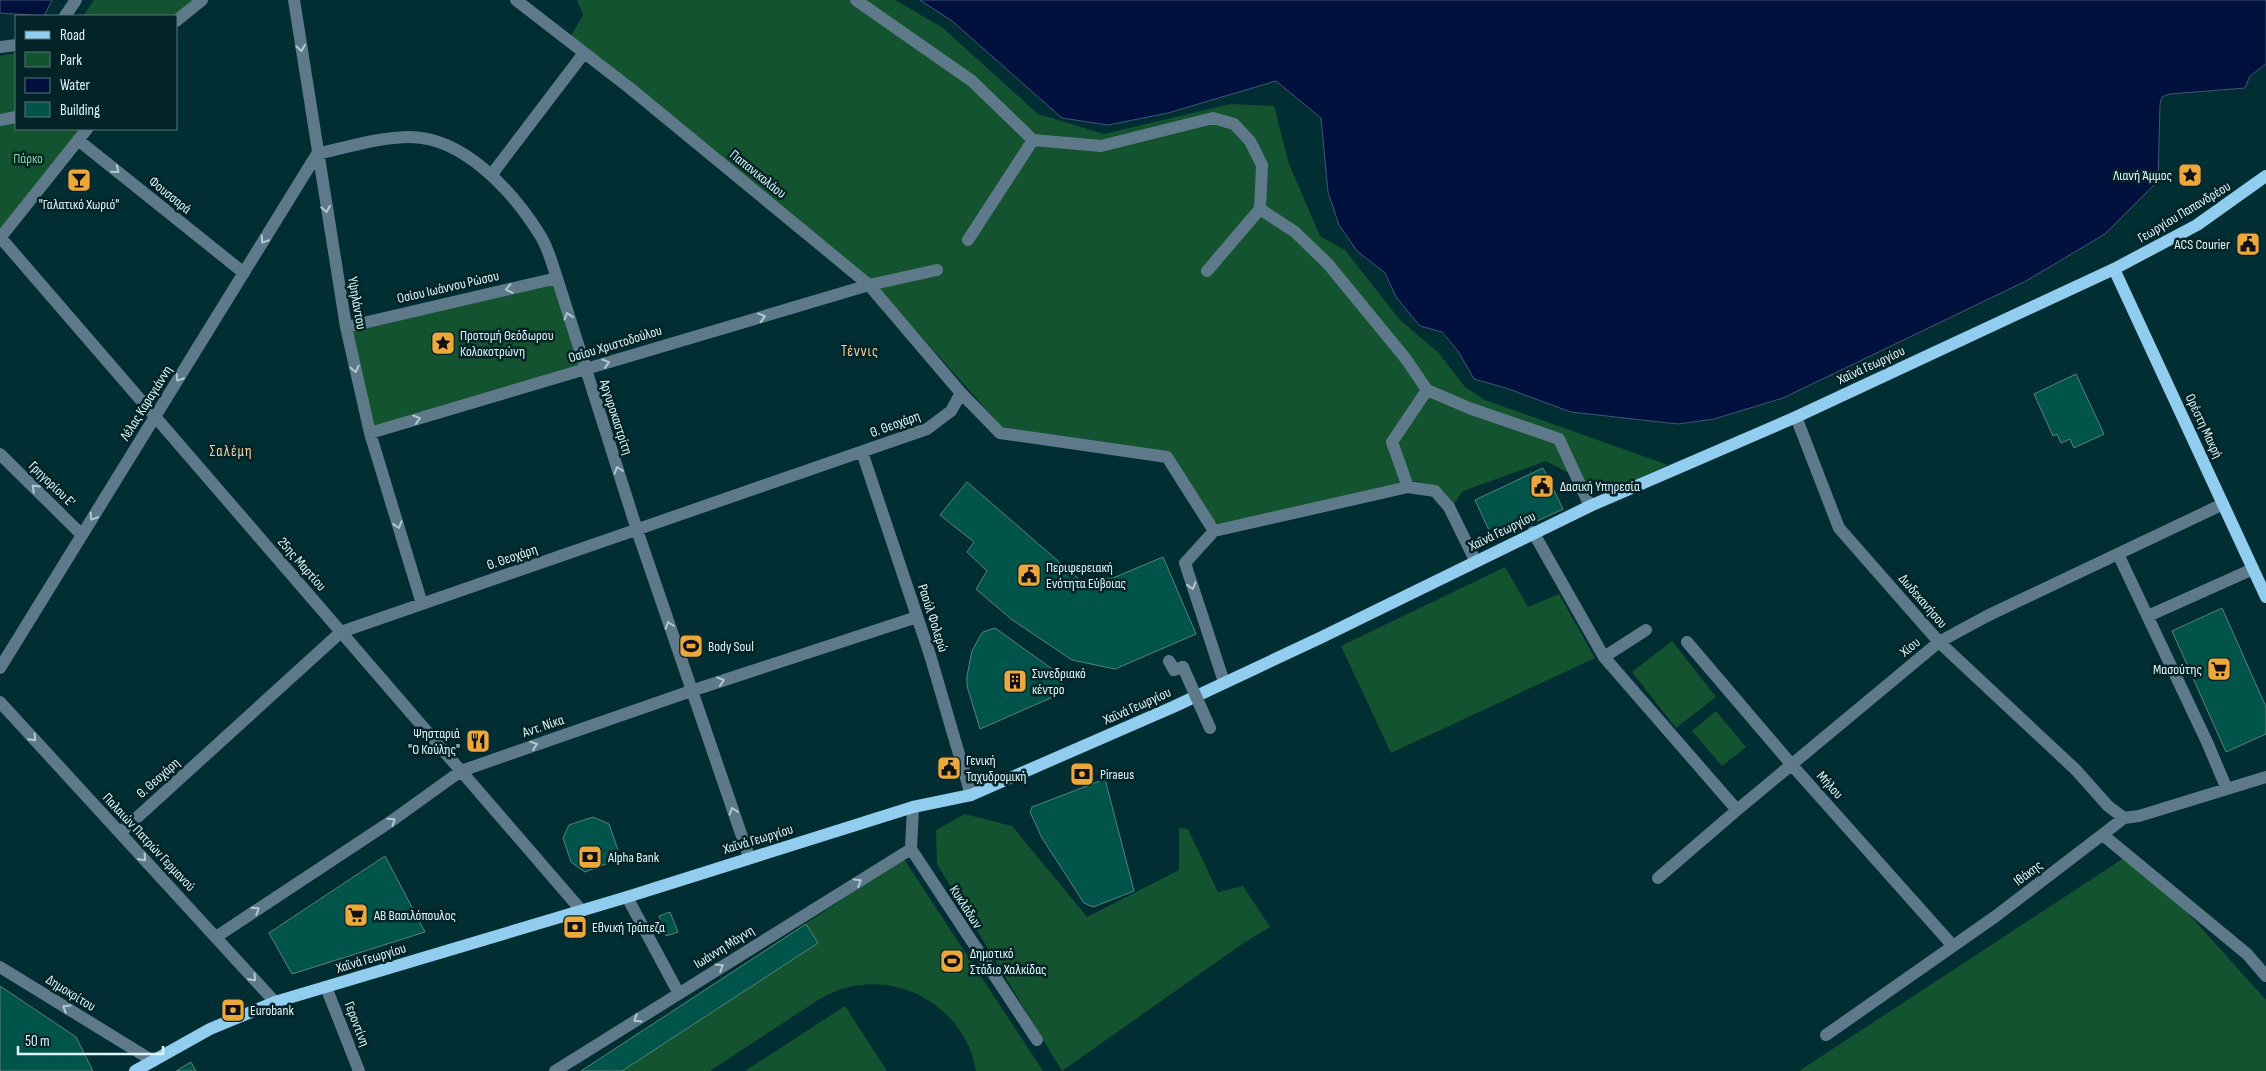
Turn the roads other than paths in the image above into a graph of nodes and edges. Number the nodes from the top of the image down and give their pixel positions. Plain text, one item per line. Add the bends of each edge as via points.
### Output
1 (76, 0) edge
2 (202, 0) edge
3 (294, 0) edge
4 (516, 0) edge
5 (856, 0) edge
6 (65, 15) edge
7 (178, 19) edge
8 (15, 45) edge
9 (0, 47) edge
10 (584, 53) junction
11 (15, 117) edge
12 (0, 120) edge
13 (86, 130) edge
14 (78, 140) junction
15 (1033, 140) junction
16 (317, 154) junction
17 (492, 174) junction
18 (2266, 176) edge
19 (1260, 208) junction
20 (0, 238) edge
21 (968, 240) dead end
22 (2114, 269) junction
23 (937, 270) dead end
24 (1207, 271) dead end
25 (244, 273) junction
26 (557, 278) junction
27 (869, 285) junction
28 (346, 327) junction
29 (585, 369) junction
30 (1427, 390) junction
31 (961, 393) junction
32 (155, 417) junction
33 (1796, 417) junction
34 (370, 433) junction
35 (862, 452) junction
36 (0, 454) edge
37 (1408, 487) junction
38 (2223, 504) junction
39 (1590, 506) junction
40 (637, 530) junction
41 (1214, 531) junction
42 (1534, 532) junction
43 (82, 534) junction
44 (2118, 554) junction
45 (1475, 560) junction
46 (2254, 569) junction
47 (2266, 597) edge
48 (422, 604) junction
49 (2148, 616) junction
50 (917, 617) junction
51 (1646, 630) dead end
52 (341, 632) junction
53 (1687, 642) dead end
54 (1939, 642) junction
55 (1604, 658) junction
56 (1170, 661) dead end
57 (0, 668) edge
58 (1224, 682) junction
59 (691, 691) junction
60 (0, 702) edge
61 (1210, 728) dead end
62 (1791, 764) junction
63 (460, 771) junction
64 (2266, 777) edge
65 (2226, 788) junction
66 (971, 795) junction
67 (913, 807) junction
68 (1737, 810) junction
69 (2124, 818) junction
70 (120, 833) junction
71 (2103, 835) junction
72 (911, 849) junction
73 (749, 858) junction
74 (1658, 878) dead end
75 (627, 897) junction
76 (581, 910) junction
77 (216, 937) junction
78 (1953, 946) junction
79 (0, 967) edge
80 (2266, 976) edge
81 (326, 987) junction
82 (678, 992) junction
83 (275, 1002) junction
84 (1826, 1034) dead end
85 (1037, 1040) dead end
86 (152, 1061) junction
87 (135, 1071) edge
88 (359, 1071) edge
89 (555, 1071) edge

1 - 6 street
2 - 7 street
3 -> 16 street, Υψηλάντου
4 - 10 street, Παπανικολάου
5 - 15 street via 972,81
8 - 9 street
10 - 17 street
10 - 27 street, Παπανικολάου
11 - 12 street
13 - 14 street
14 - 20 street
14 -> 25 street, Φουσσαρά
15 - 19 street via 1101,146 1213,118 1234,124 1250,141 1262,165
15 - 21 street
16 - 17 street, Αργυροκαστρίτη via 386,138 413,137 436,142 460,153
16 -> 25 street, Λέλας Καραγιάννη
16 -> 28 street, Υψηλάντου
17 - 26 street, Αργυροκαστρίτη via 511,193 541,236
18 - 22 main road, Γεωργίου Παπανδρέου via 2197,225
19 - 24 street
19 - 30 street via 1295,232 1328,264 1406,359
20 - 32 street, 25ης Μαρτίου
22 - 33 main road, Χαϊνά Γεωργίου
22 - 38 main road, Ορέστη Μακρή
23 - 27 street, Οσίου Χριστοδούλου
25 -> 32 street, Λέλας Καραγιάννη
26 -> 28 street, Οσίου Ιωάννου Ρώσου
29 -> 26 street, Αργυροκαστρίτη
29 -> 27 street, Οσίου Χριστοδούλου
27 - 31 street, Παπανικολάου
28 -> 34 street, Υψηλάντου
34 -> 29 street, Οσίου Χριστοδούλου
40 -> 29 street, Αργυροκαστρίτη
30 - 37 street via 1392,442
30 - 39 street via 1559,439
31 - 35 street, Θ. Θεοχάρη via 936,425
31 - 41 street, Παπανικολάου via 1000,433 1167,457
32 -> 43 street, Λέλας Καραγιάννη
32 - 52 street, 25ης Μαρτίου
33 - 39 main road, Χαϊνά Γεωργίου
33 - 54 street, Δωδεκανήσου via 1838,528
34 -> 48 street, Υψηλάντου
35 - 40 street, Θ. Θεοχάρη
35 - 50 street, Ραούλ Φολερώ
43 -> 36 street, Γρηγορίου Ε'
37 - 41 street
37 - 45 street via 1435,491 1449,507
38 - 44 street, Χίου
38 - 46 main road, Ορέστη Μακρή
39 - 42 main road, Χαϊνά Γεωργίου
40 - 48 street, Θ. Θεοχάρη
59 -> 40 street, Αργυροκαστρίτη
41 -> 58 street via 1185,563
42 - 45 main road, Χαϊνά Γεωργίου
42 - 55 street
43 - 57 street, Λέλας Καραγιάννη
44 - 49 street
44 - 54 street, Χίου via 1986,616
45 - 58 main road, Χαϊνά Γεωργίου
46 - 47 main road, Ορέστη Μακρή
46 - 49 street
48 - 52 street, Θ. Θεοχάρη
49 - 65 street via 2208,742
59 -> 50 street, Αντ. Νίκα
50 - 66 street, Ραούλ Φολερώ
51 - 55 street
52 - 63 street, 25ης Μαρτίου
52 - 70 street, Θ. Θεοχάρη
53 - 62 street, Μήλου
54 - 62 street, Χίου
54 - 69 street, Δωδεκανήσου
55 - 68 street
56 - 61 street, bridge via 1174,670 1182,667
58 - 66 main road, Χαϊνά Γεωργίου
63 -> 59 street, Αντ. Νίκα
73 -> 59 street, Αργυροκαστρίτη
60 -> 70 street, Παλαιών Πατρών Γερμανού
62 - 68 street, Χίου
62 - 78 street, Μήλου
63 - 76 street, 25ης Μαρτίου
77 -> 63 street, Αντ. Νίκα via 390,822
64 - 65 street, Ιθάκης
65 - 69 street, Ιθάκης via 2183,804
66 - 67 main road, Χαϊνά Γεωργίου
67 - 72 street
67 - 73 main road, Χαϊνά Γεωργίου
68 - 74 street, Χίου
69 - 71 street, Ιθάκης
70 -> 77 street, Παλαιών Πατρών Γερμανού
71 - 78 street, Ιθάκης
71 - 80 street via 2247,954
82 -> 72 street, Ιωάννη Μὰγνη
72 - 85 street, Κυκλάδων
73 - 75 main road, Χαϊνά Γεωργίου
75 - 76 main road, Χαϊνά Γεωργίου
75 - 82 street
76 - 81 main road, Χαϊνά Γεωργίου
77 -> 83 street, Παλαιών Πατρών Γερμανού
78 - 84 street, Ιθάκης
86 -> 79 street, Δημοκρίτου
81 - 83 main road, Χαϊνά Γεωργίου
81 - 88 street, Γεροντίνη
82 -> 89 street, Ιωάννη Μὰγνη
83 - 86 main road, Χαϊνά Γεωργίου via 210,1028
86 - 87 main road, Χαϊνά Γεωργίου

